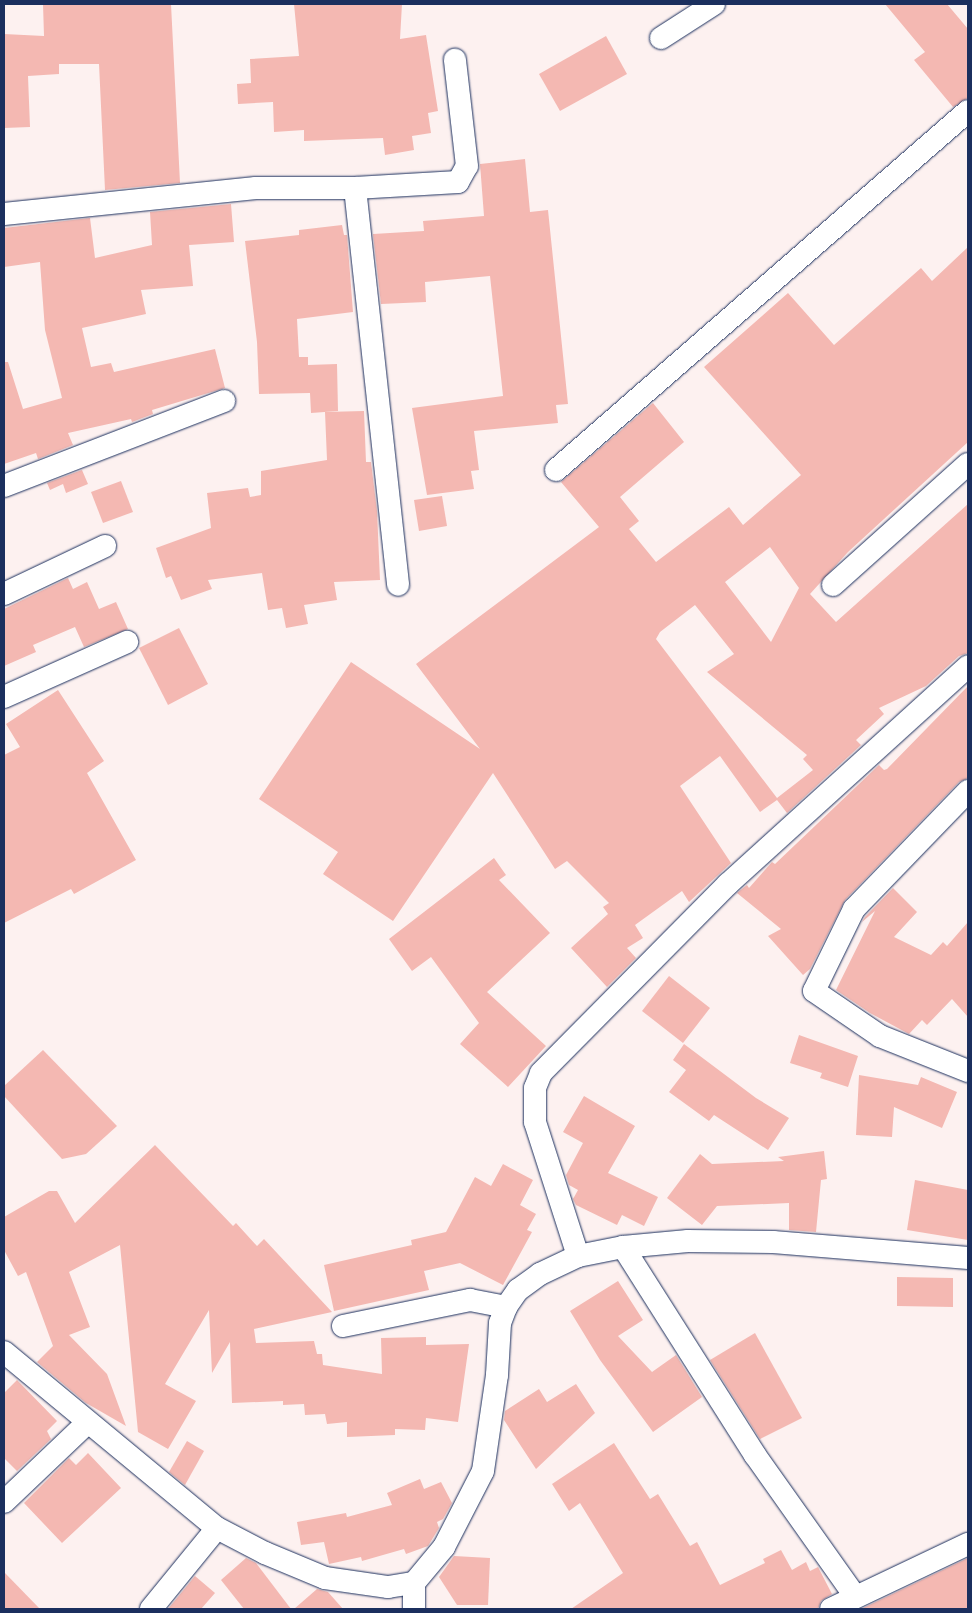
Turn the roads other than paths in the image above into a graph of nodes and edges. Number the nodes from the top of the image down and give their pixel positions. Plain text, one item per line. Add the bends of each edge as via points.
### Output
1 (714, 4) edge
2 (661, 38) dead end
3 (455, 60) dead end
4 (968, 111) edge
5 (355, 188) junction
6 (4, 214) edge
7 (224, 401) dead end
8 (968, 464) edge
9 (556, 470) dead end
10 (4, 486) edge
11 (105, 546) dead end
12 (398, 585) dead end
13 (833, 585) dead end
14 (4, 594) edge
15 (127, 642) dead end
16 (968, 666) edge
17 (4, 697) edge
18 (968, 791) edge
19 (968, 1071) edge
20 (623, 1247) junction
21 (578, 1256) junction
22 (968, 1258) edge
23 (506, 1307) junction
24 (343, 1326) dead end
25 (4, 1352) edge
26 (88, 1423) junction
27 (4, 1502) edge
28 (218, 1528) junction
29 (968, 1544) edge
30 (414, 1583) junction
31 (855, 1596) junction
32 (151, 1609) edge
33 (414, 1609) edge
34 (831, 1609) edge

1 - 2 street
3 - 5 street via 467,166 463,178 458,182
4 - 9 street
5 - 6 street via 256,188
5 - 12 street
7 - 10 street
8 - 13 street
11 - 14 street
15 - 17 street
16 - 21 street via 728,884 541,1073 534,1096 535,1122
18 - 19 street via 854,909 814,991 880,1036
20 - 21 street
20 - 22 street via 688,1241 773,1242
20 - 31 street via 755,1455
21 - 23 street via 540,1274 518,1290
23 - 24 street via 470,1300
23 - 30 street via 500,1323 497,1375 483,1471 444,1547
25 - 26 street
26 - 27 street
26 - 28 street
28 - 30 street via 265,1553 324,1578 388,1588
28 - 32 street
29 - 31 street
30 - 33 street
31 - 34 street

